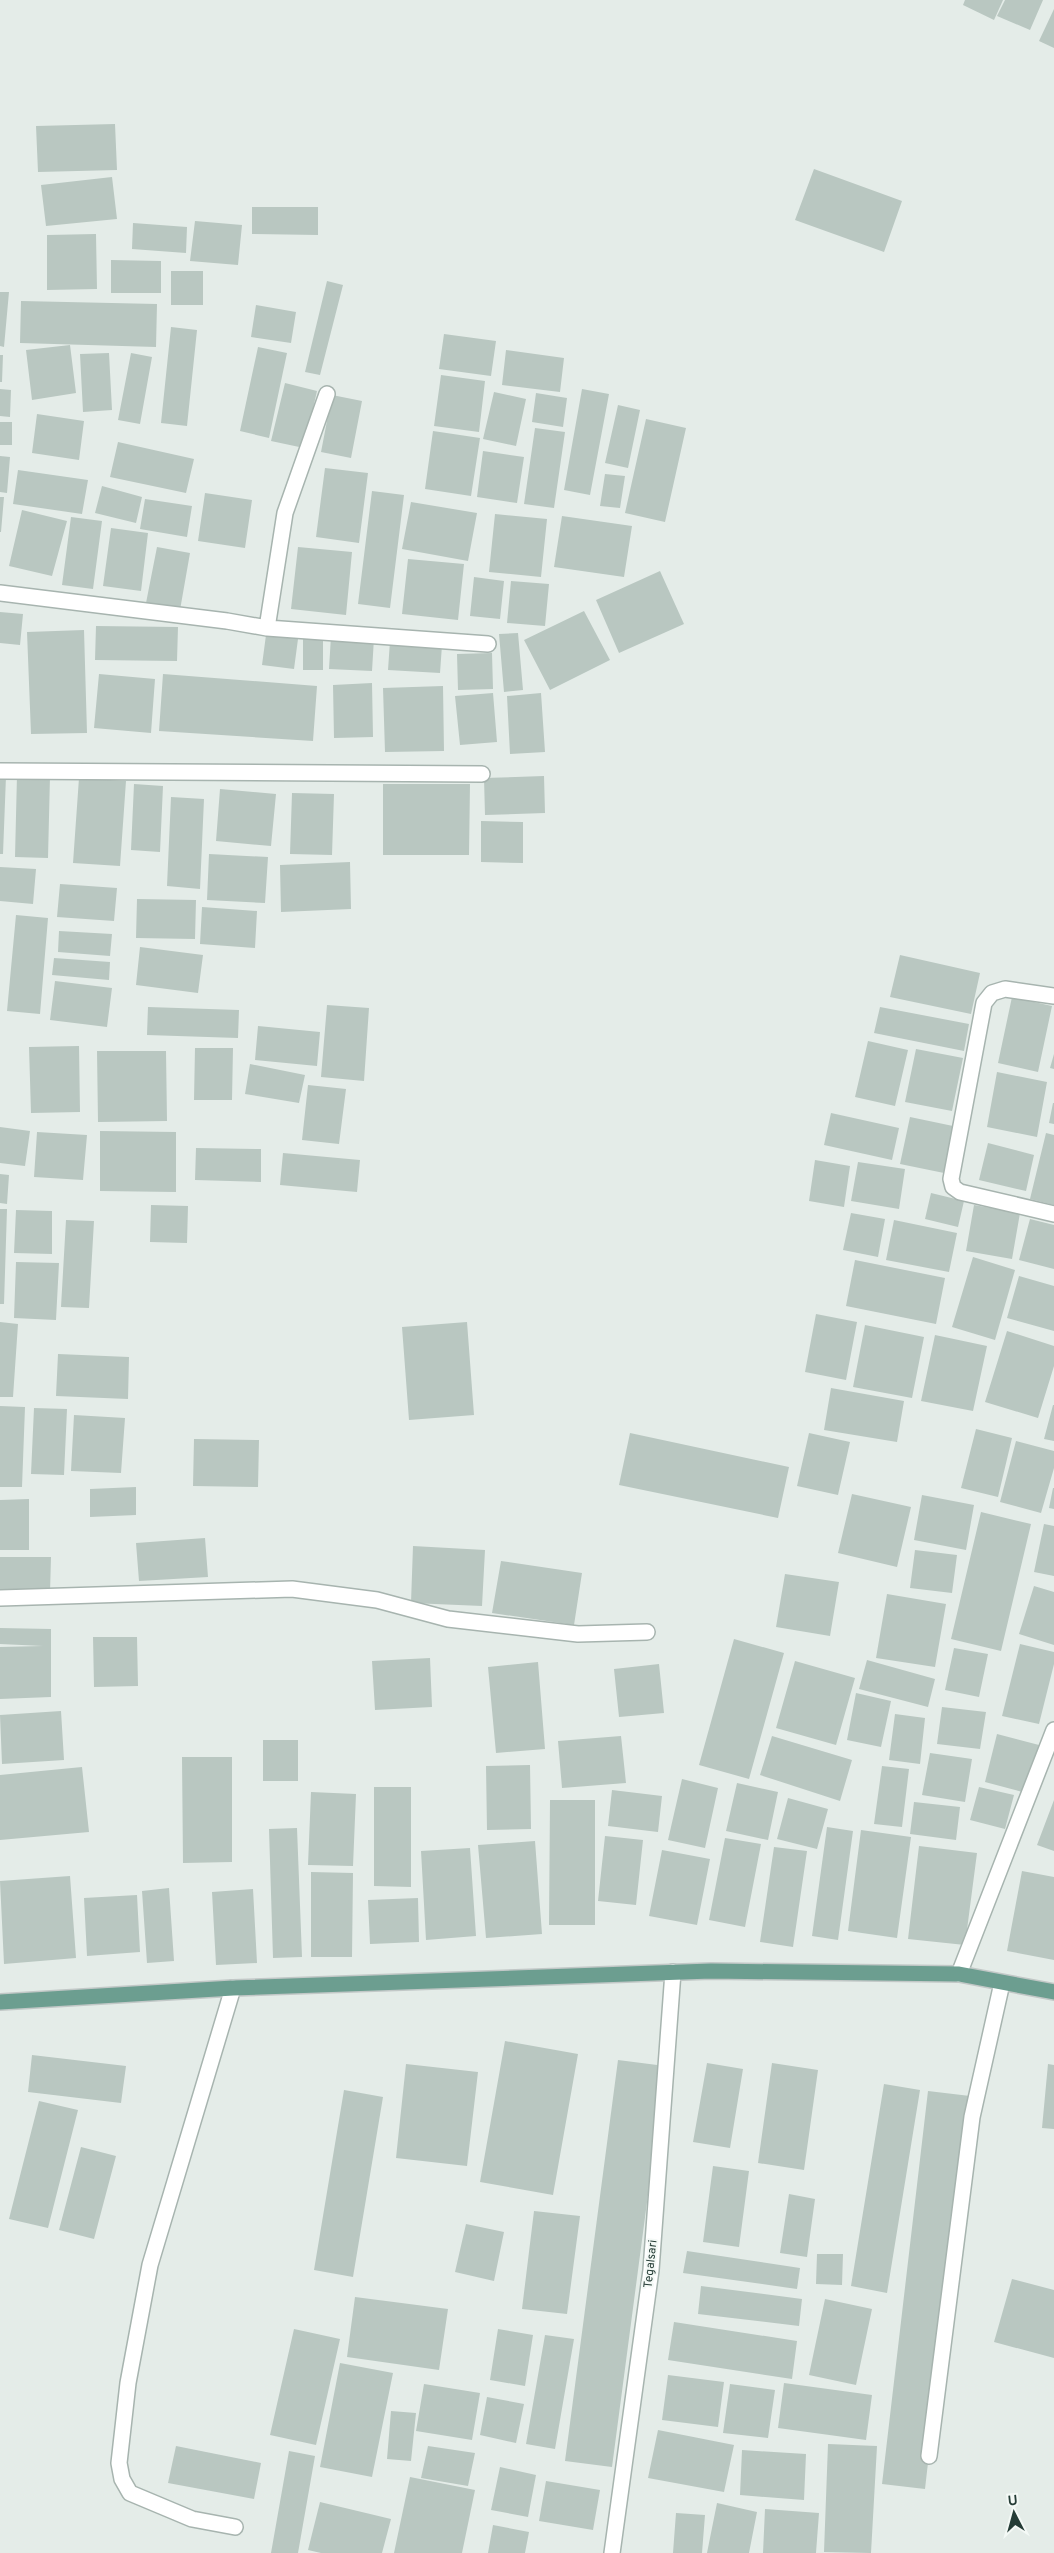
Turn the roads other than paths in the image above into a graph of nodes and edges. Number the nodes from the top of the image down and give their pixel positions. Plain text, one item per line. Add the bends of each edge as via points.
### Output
1 (327, 394) dead end
2 (0, 593) edge
3 (267, 628) junction
4 (488, 644) dead end
5 (0, 770) edge
6 (482, 774) dead end
7 (1054, 996) edge
8 (1054, 1214) edge
9 (0, 1598) edge
10 (647, 1632) dead end
11 (1054, 1730) edge
12 (673, 1972) junction
13 (958, 1974) junction
14 (1002, 1983) junction
15 (233, 1988) junction
16 (1054, 1992) edge
17 (0, 2002) edge
18 (929, 2456) dead end
19 (235, 2527) dead end
20 (612, 2553) edge

1 - 3 street via 285,513
2 - 3 street
3 - 4 street
5 - 6 street
7 - 8 street via 1004,989 992,993 984,1003 951,1179 953,1188 960,1192
9 - 10 street via 292,1589 377,1600 448,1620 578,1634
11 - 13 street
12 - 13 main road
12 - 15 main road
12 - 20 street, Tegalsari via 651,2270
13 - 14 main road
14 - 16 main road
14 - 18 street via 972,2117
15 - 17 main road
15 - 19 street via 150,2265 128,2384 119,2463 122,2479 130,2493 192,2519

